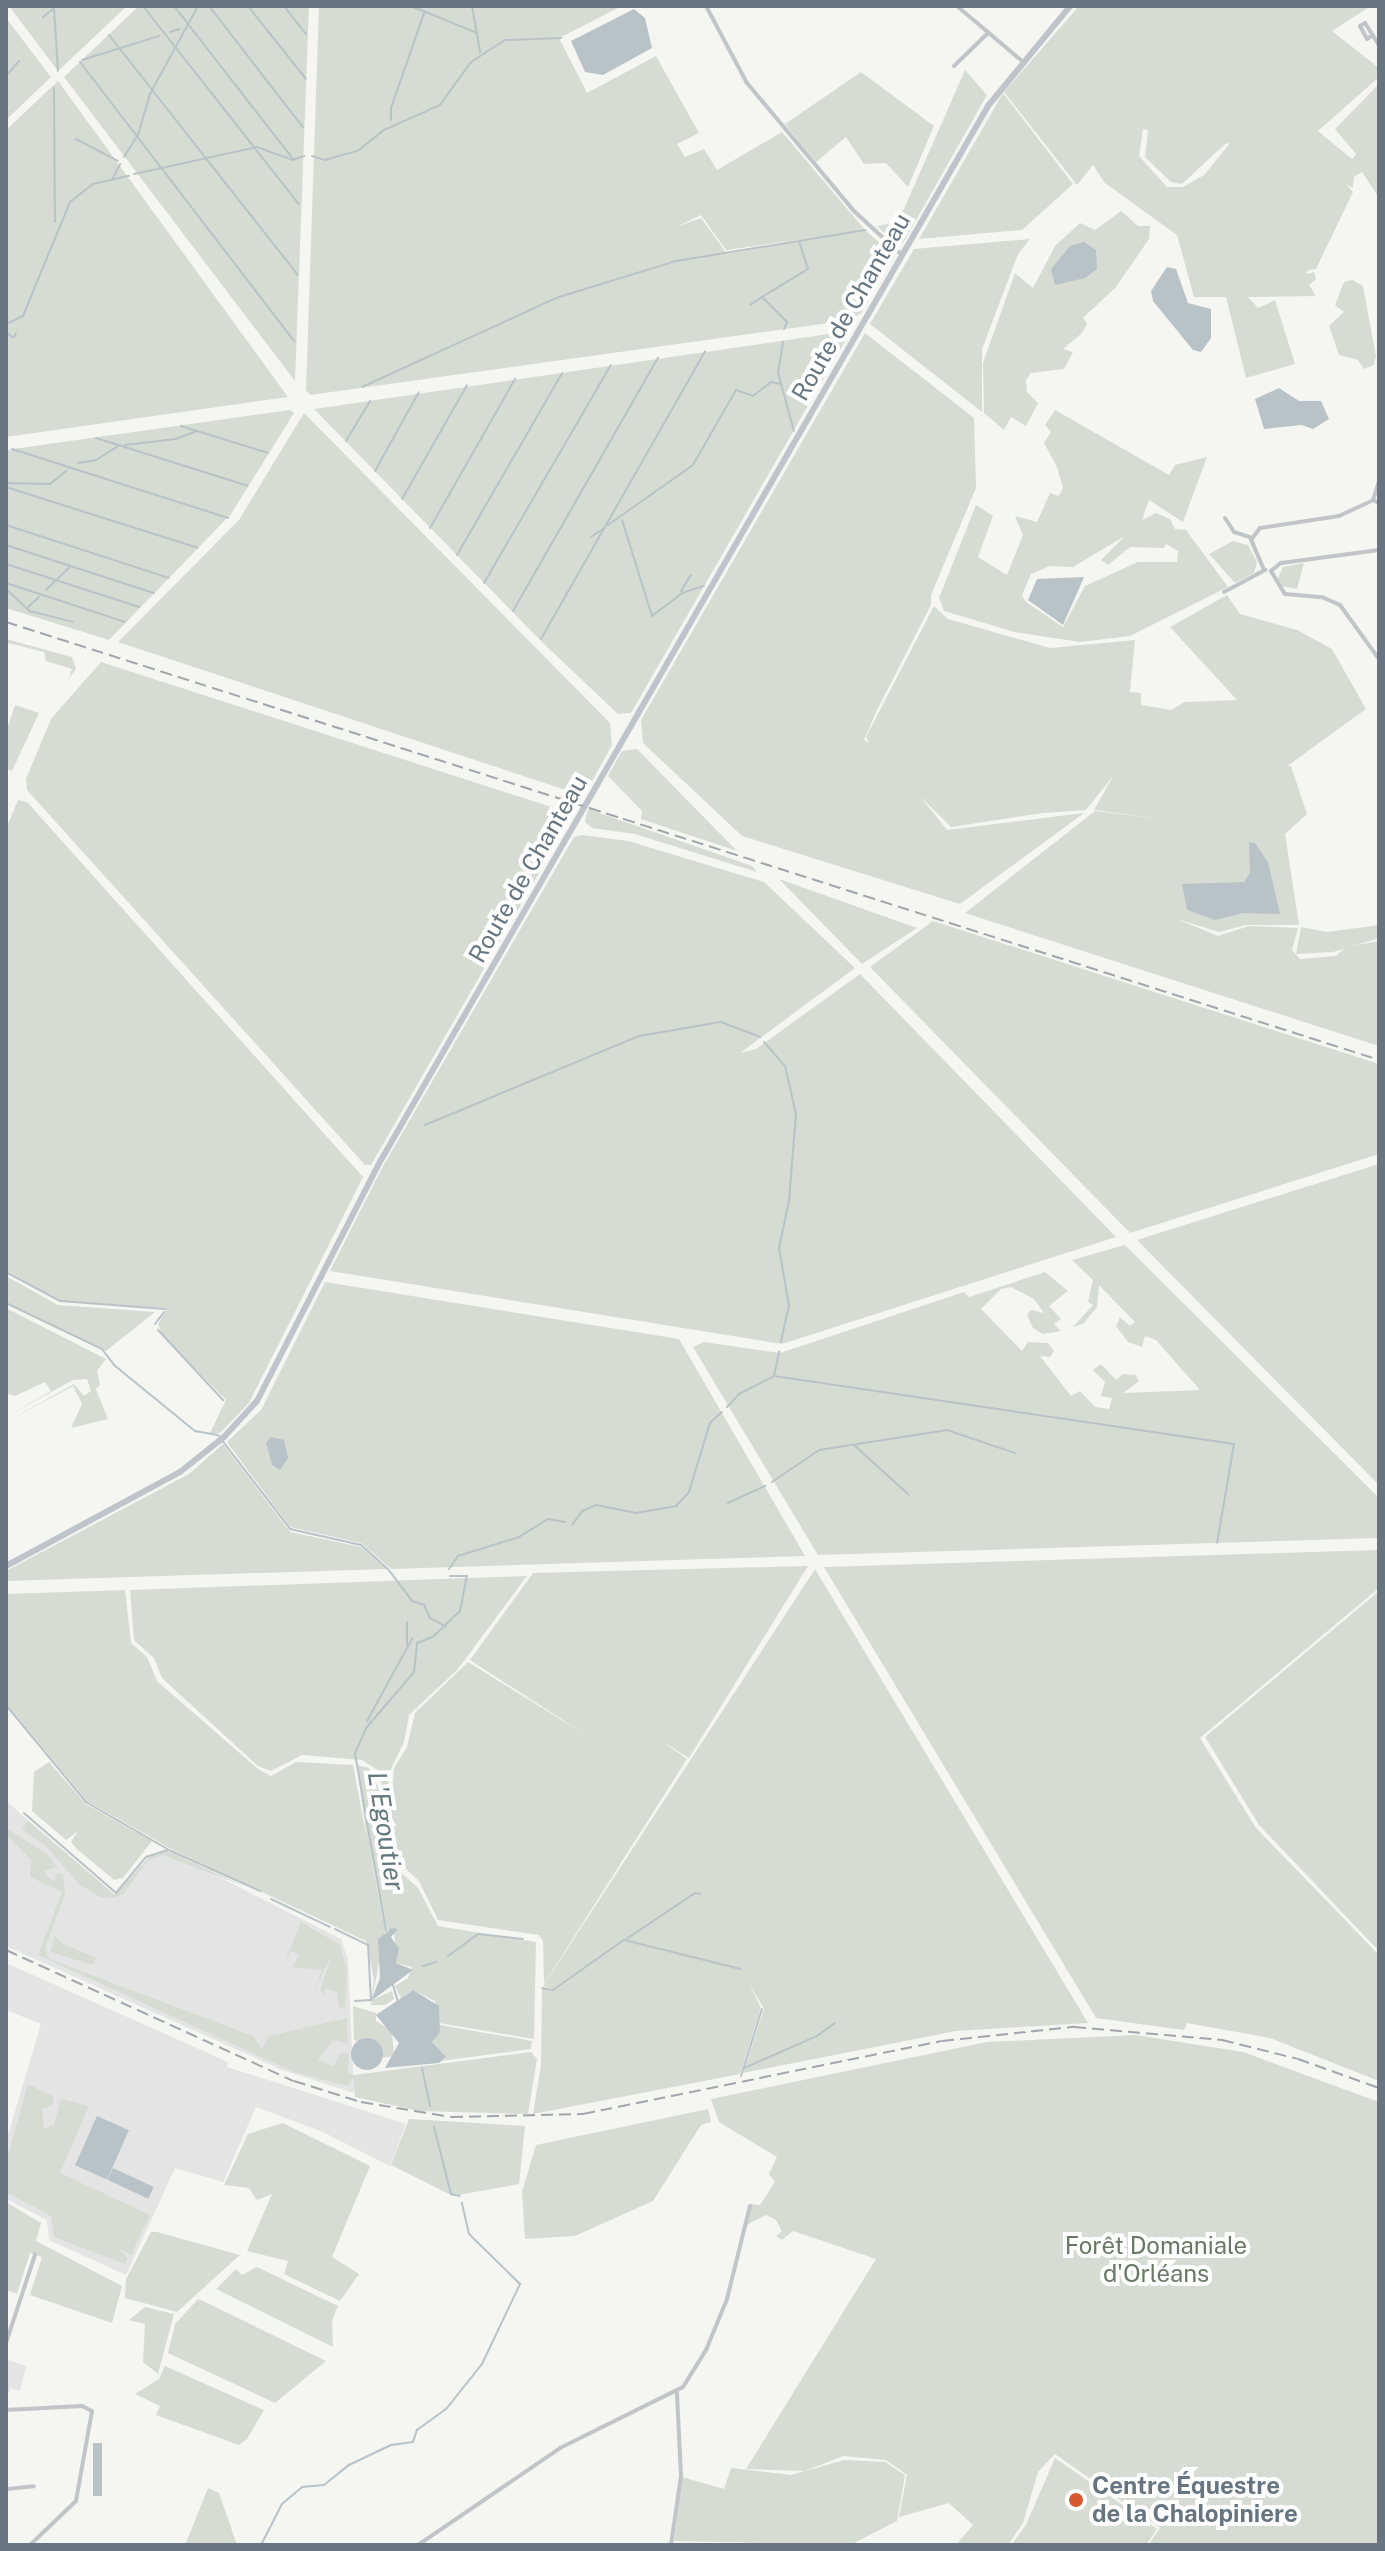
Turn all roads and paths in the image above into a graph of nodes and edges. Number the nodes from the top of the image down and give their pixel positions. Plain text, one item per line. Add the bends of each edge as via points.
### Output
1 (706, 6) edge
2 (957, 6) edge
3 (1070, 6) edge
4 (991, 33) junction
5 (1373, 35) dead end
6 (1379, 45) edge
7 (1021, 60) junction
8 (954, 66) dead end
9 (902, 255) junction
10 (1379, 482) edge
11 (1373, 500) junction
12 (1379, 503) edge
13 (1225, 518) dead end
14 (1252, 538) junction
15 (1379, 550) edge
16 (1268, 570) junction
17 (1224, 592) dead end
18 (1379, 659) edge
19 (6, 1566) edge
20 (750, 2206) dead end
21 (35, 2255) dead end
22 (6, 2343) edge
23 (677, 2393) junction
24 (6, 2410) edge
25 (34, 2486) dead end
26 (6, 2490) edge
27 (30, 2545) edge
28 (418, 2545) edge
29 (671, 2545) edge

1 - 9 street via 747,83 855,212
2 - 4 street
3 - 7 main road, Route de Chanteau
4 - 7 street
4 - 8 street via 977,40
5 - 6 street
7 - 9 main road, Route de Chanteau
9 - 19 main road, Route de Chanteau via 381,1160 257,1401 224,1437 180,1472
10 - 11 street
11 - 12 street
11 - 14 street via 1339,516 1270,523
13 - 14 street via 1232,530
14 - 16 street
15 - 16 street via 1281,563
16 - 17 street
16 - 18 street via 1285,594 1317,596 1340,605
20 - 23 street via 714,2334
21 - 22 street
23 - 28 street via 560,2448
23 - 29 street via 681,2476
24 - 27 street via 82,2406 92,2411 76,2501
25 - 26 street

